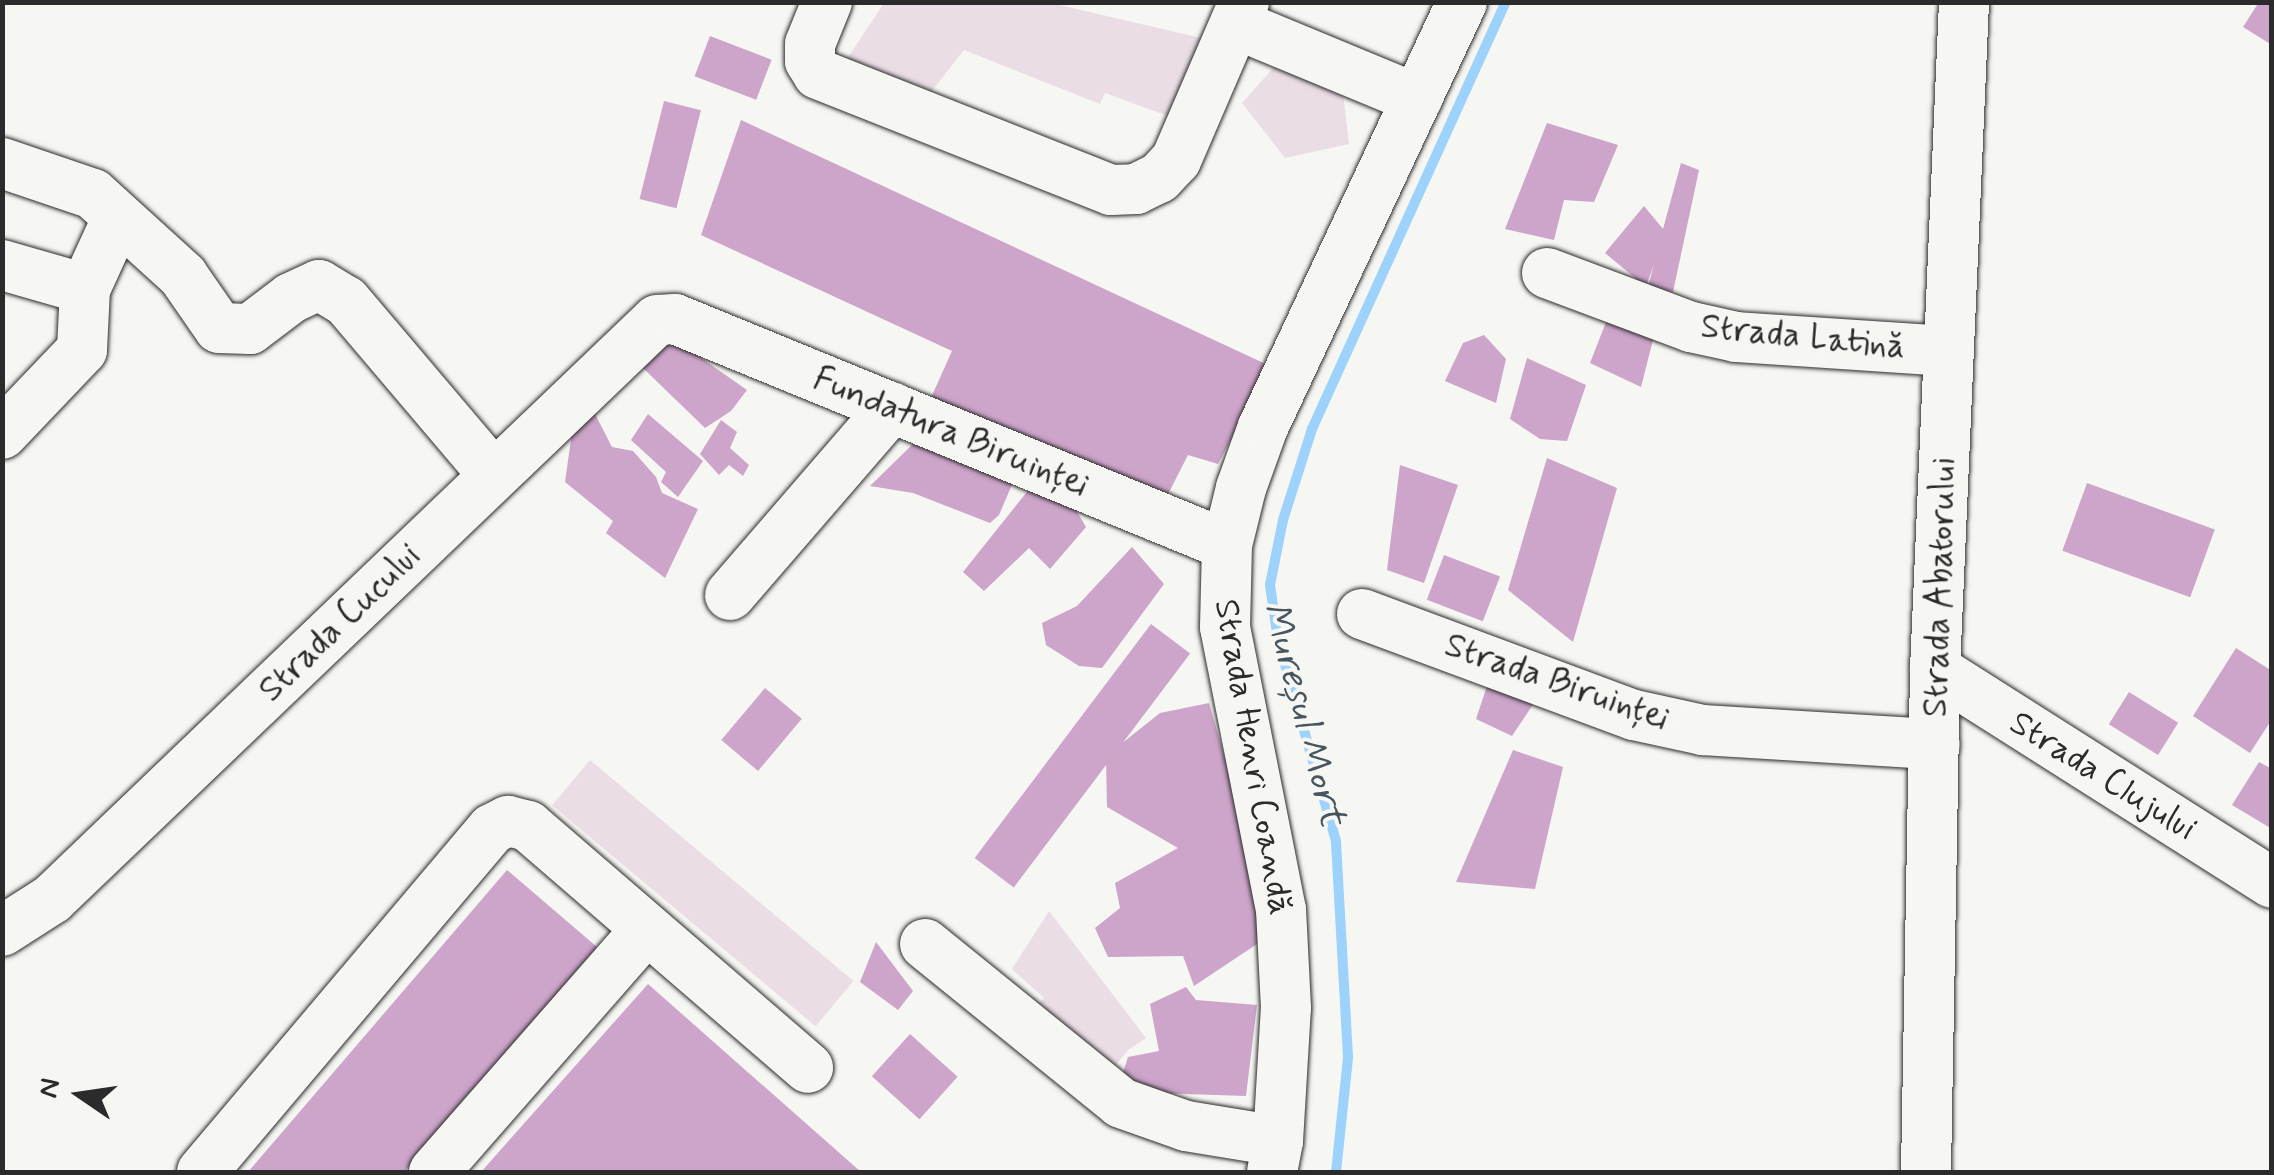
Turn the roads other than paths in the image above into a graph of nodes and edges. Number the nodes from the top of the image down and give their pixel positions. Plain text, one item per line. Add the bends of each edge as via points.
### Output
1 (826, 2) edge
2 (1462, 2) edge
3 (1964, 2) edge
4 (1240, 13) edge
5 (1417, 100) junction
6 (2, 163) edge
7 (118, 217) junction
8 (2, 265) edge
9 (1547, 274) dead end
10 (85, 289) junction
11 (676, 318) joint
12 (1948, 351) junction
13 (892, 408) junction
14 (2, 434) edge
15 (492, 473) junction
16 (1227, 545) junction
17 (730, 595) dead end
18 (1362, 614) dead end
19 (1935, 670) junction
20 (1935, 744) junction
21 (2272, 884) edge
22 (647, 929) junction
23 (2, 932) edge
24 (925, 944) dead end
25 (808, 1068) dead end
26 (1275, 1157) edge
27 (202, 1172) edge
28 (434, 1172) edge
29 (1926, 1172) edge

1 - 4 street via 810,44 818,74 1112,190 1136,189 1176,160
2 - 5 street, Strada Henri Coandă
3 - 12 street, Strada Abatorului
4 - 5 street
5 - 16 street, Strada Henri Coandă via 1263,426
6 - 7 street via 93,194
7 - 10 street
7 - 15 street via 183,276 219,328 250,329 319,285 346,301
8 - 10 street
9 - 12 street, Strada Latină via 1736,337
10 - 14 street via 82,350
11 - 13 street, Fundatura Biruinței
11 - 15 street, Strada Cucului via 644,328
12 - 19 street, Strada Abatorului
13 - 16 street, Fundatura Biruinței
13 - 17 street
15 - 23 street, Strada Cucului via 52,899
16 - 26 street, Strada Henri Coandă via 1225,627 1281,910 1286,1008
18 - 20 street, Strada Biruinței via 1634,716 1702,730
19 - 20 street, Strada Abatorului
19 - 21 street, Strada Clujului
20 - 29 street, Strada Abatorului
22 - 25 street
22 - 27 street via 528,826 508,821 492,829
22 - 28 street
24 - 26 street, Strada Henri Coandă via 1121,1103

